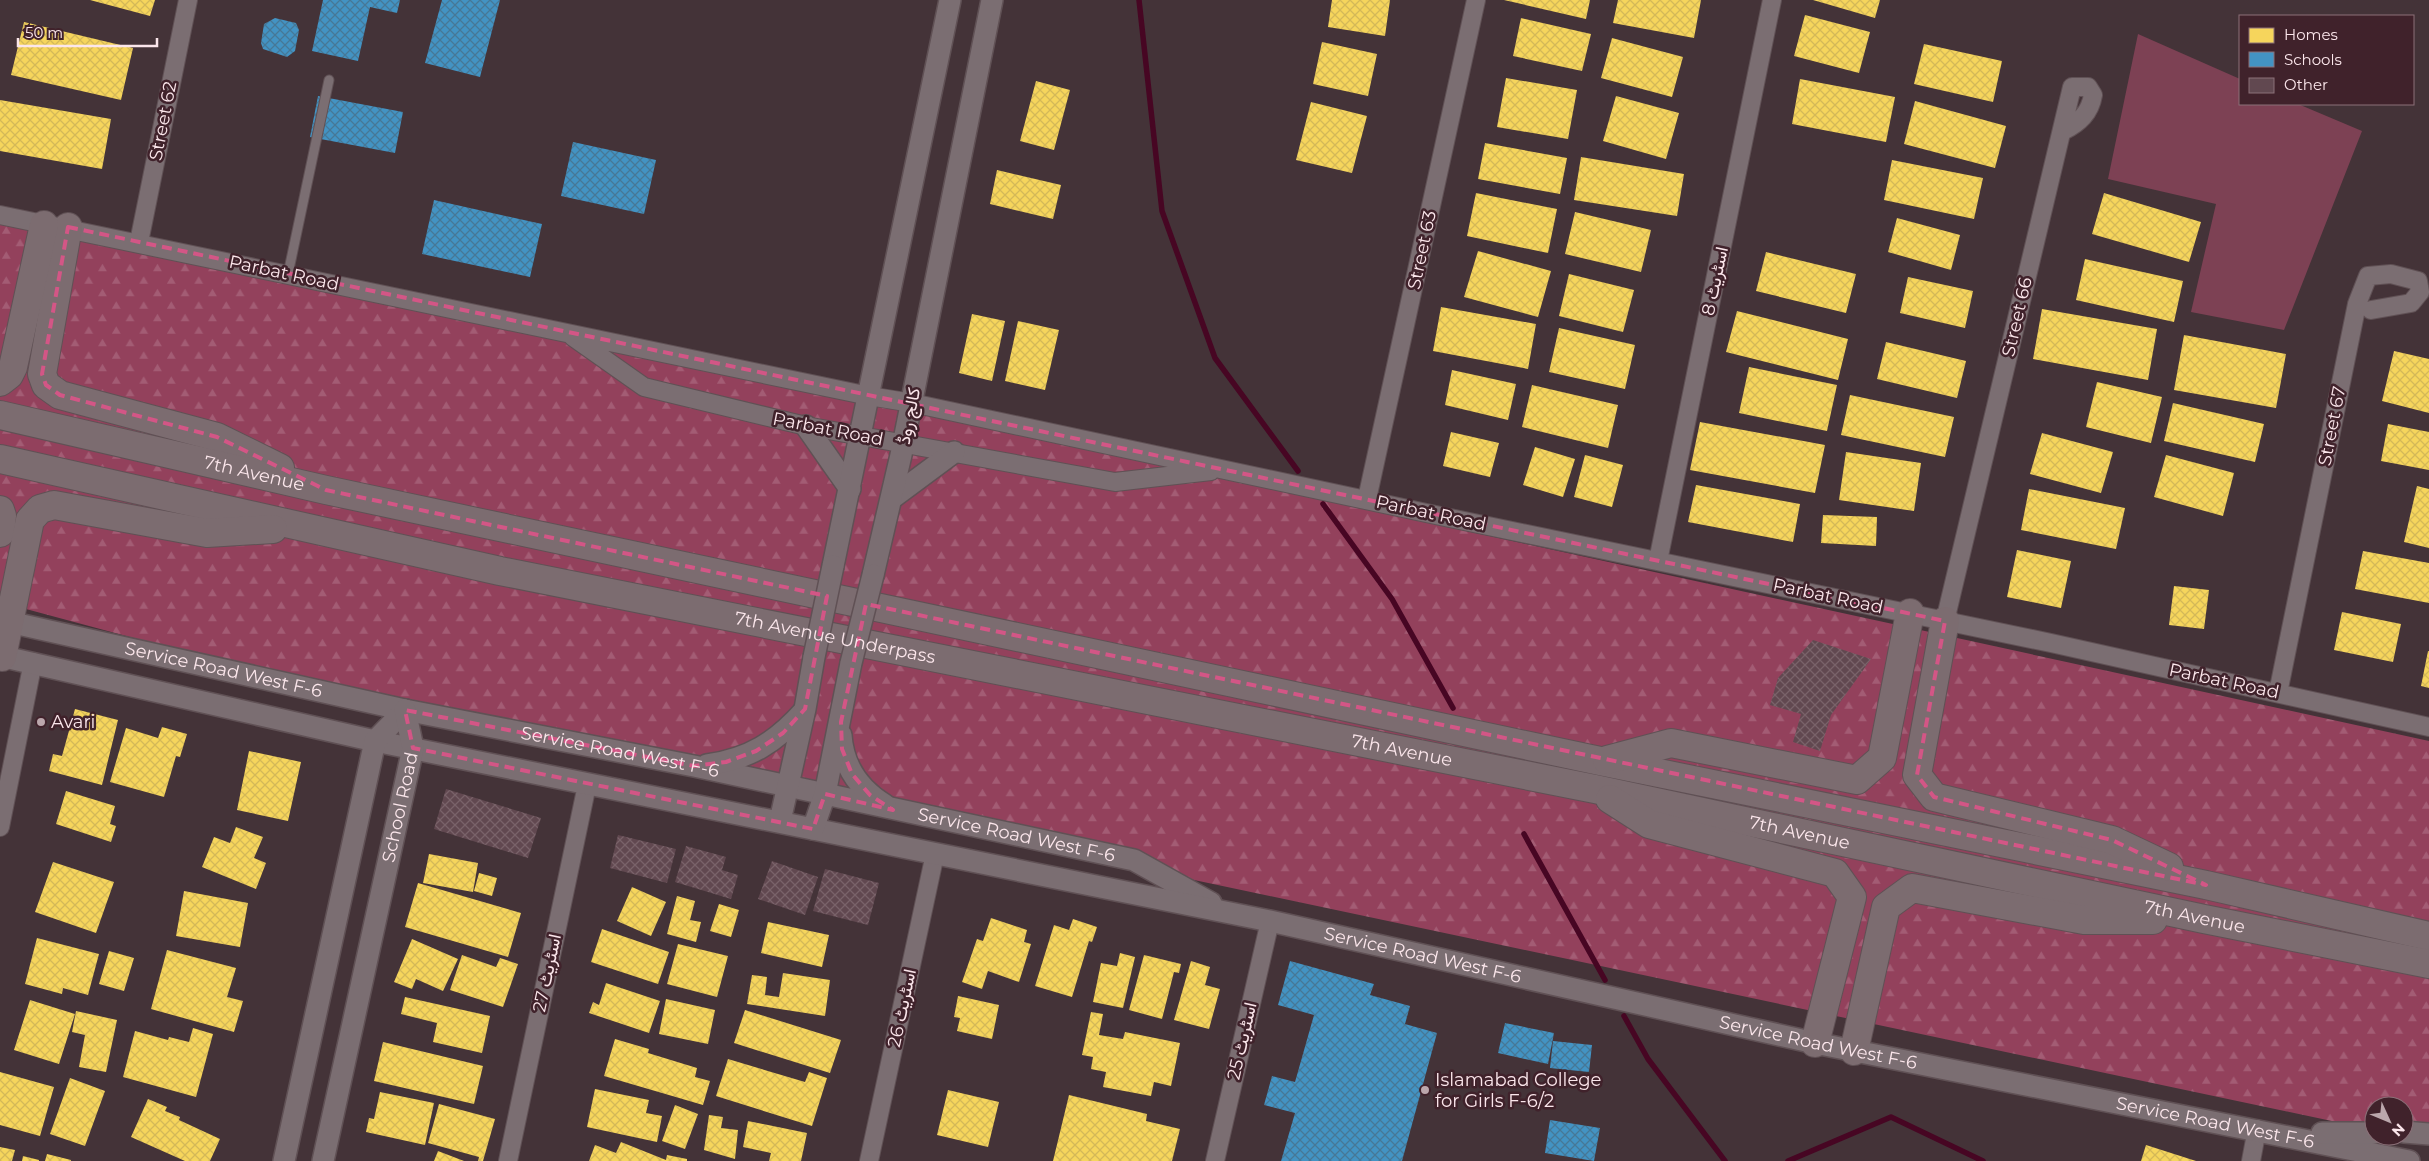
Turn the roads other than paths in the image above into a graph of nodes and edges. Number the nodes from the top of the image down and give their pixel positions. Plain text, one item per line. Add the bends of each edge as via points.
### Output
1 (188, 0) edge
2 (950, 0) edge
3 (992, 0) edge
4 (1476, 0) edge
5 (1772, 0) edge
6 (329, 80) dead end
7 (2063, 131) dead end
8 (0, 215) edge
9 (56, 226) junction
10 (138, 242) junction
11 (288, 274) junction
12 (2371, 310) dead end
13 (567, 332) junction
14 (0, 382) edge
15 (869, 396) junction
16 (912, 403) junction
17 (0, 415) edge
18 (806, 426) junction
19 (861, 436) junction
20 (904, 443) junction
21 (954, 452) junction
22 (0, 459) edge
23 (1226, 470) junction
24 (850, 489) junction
25 (326, 490) junction
26 (892, 498) junction
27 (1368, 499) junction
28 (0, 510) edge
29 (304, 527) junction
30 (510, 528) joint
31 (0, 533) edge
32 (1658, 561) junction
33 (1910, 613) junction
34 (1945, 620) junction
35 (5, 621) edge
36 (1, 657) edge
37 (33, 662) junction
38 (1176, 670) joint
39 (2278, 693) junction
40 (1169, 704) joint
41 (404, 710) junction
42 (806, 710) junction
43 (840, 722) junction
44 (2429, 727) edge
45 (375, 741) junction
46 (412, 748) junction
47 (1600, 761) junction
48 (694, 766) junction
49 (586, 784) junction
50 (789, 786) junction
51 (1595, 789) junction
52 (824, 794) junction
53 (893, 810) junction
54 (780, 821) junction
55 (0, 827) edge
56 (813, 829) junction
57 (935, 854) junction
58 (2206, 885) junction
59 (1228, 913) junction
60 (2204, 919) junction
61 (1270, 921) junction
62 (2429, 936) edge
63 (2429, 964) edge
64 (1815, 1043) junction
65 (1854, 1051) junction
66 (2257, 1129) junction
67 (2364, 1133) edge
68 (2414, 1133) edge
69 (2429, 1134) edge
70 (284, 1161) edge
71 (324, 1161) edge
72 (508, 1161) edge
73 (869, 1161) edge
74 (1215, 1161) edge
75 (2251, 1161) edge
76 (2409, 1161) edge

1 - 10 street, Street 62
2 - 15 street
3 - 16 street, کالج روڈ
4 - 27 street, Street 63
5 - 32 street, اسٹریٹ 8
6 - 11 lane
7 - 34 street, Street 66 via 2076,125 2091,106 2093,95 2088,87 2072,88
8 - 9 street, Parbat Road
9 - 10 street, Parbat Road
9 - 14 main road via 13,367
9 - 25 main road via 42,374 46,385 60,395 218,438
10 - 11 street, Parbat Road
11 - 13 street, Parbat Road
12 - 39 street, Street 67 via 2411,303 2420,292 2418,281 2391,274 2368,276 2357,304
13 - 15 street, Parbat Road
13 - 18 street, Parbat Road via 644,387
15 - 16 street, Parbat Road
15 - 19 street
16 - 20 street, کالج روڈ
16 - 23 street, Parbat Road
17 - 25 main road, 7th Avenue
18 - 19 street, Parbat Road
18 - 24 street
19 - 20 street, Parbat Road
19 - 24 street
20 - 21 street, Parbat Road
20 - 26 street, کالج روڈ
21 - 23 street, Parbat Road via 1115,482
21 - 26 street
22 - 29 main road
23 - 27 street, Parbat Road
24 - 42 street, bridge via 814,657
25 - 30 main road, 7th Avenue
26 - 43 street, کالج روڈ, bridge via 851,663
27 - 32 street, Parbat Road
28 - 31 main road
29 - 35 main road via 207,533 54,505 40,508 30,520
29 - 40 main road, 7th Avenue Underpass via 500,571
30 - 38 main road, 7th Avenue Underpass
32 - 33 street, Parbat Road
33 - 34 street, Parbat Road
33 - 47 main road via 1882,758 1857,780 1671,743
34 - 39 street, Parbat Road
34 - 58 main road via 1917,775 1934,797 2112,840
35 - 36 main road
35 - 41 street, Service Road West F-6
36 - 37 street, Service Road West F-6
37 - 45 street, Service Road West F-6
37 - 55 street
38 - 47 main road, 7th Avenue
39 - 44 street, Parbat Road
40 - 51 main road, 7th Avenue
41 - 45 street, School Road
41 - 46 street, School Road
41 - 48 street, Service Road West F-6
42 - 48 street via 784,733 756,751 726,762
42 - 50 street
43 - 52 street, کالج روڈ
43 - 53 street via 842,749 852,774 870,795
45 - 46 street, Service Road West F-6
45 - 70 street, School Road
46 - 49 street, Service Road West F-6
46 - 71 street, School Road
47 - 58 main road, 7th Avenue
48 - 50 street, Service Road West F-6
49 - 54 street, Service Road West F-6
49 - 72 street, اسٹریٹ 27
50 - 52 street, Service Road West F-6
50 - 54 street
51 - 60 main road, 7th Avenue
51 - 64 main road via 1649,824 1835,873 1852,897
52 - 53 street, Service Road West F-6
52 - 56 street, کالج روڈ
53 - 59 street, Service Road West F-6 via 1134,860
54 - 56 street, Service Road West F-6
56 - 57 street, Service Road West F-6
57 - 59 street, Service Road West F-6
57 - 73 street, اسٹریٹ 26
58 - 62 main road, 7th Avenue
59 - 61 street, Service Road West F-6
60 - 63 main road, 7th Avenue
60 - 65 main road via 2084,920 1912,888 1886,907
61 - 64 street, Service Road West F-6
61 - 74 street, اسٹریٹ 25
64 - 65 street, Service Road West F-6
65 - 66 street, Service Road West F-6
66 - 67 street
66 - 75 street
66 - 76 street, Service Road West F-6
68 - 69 street

